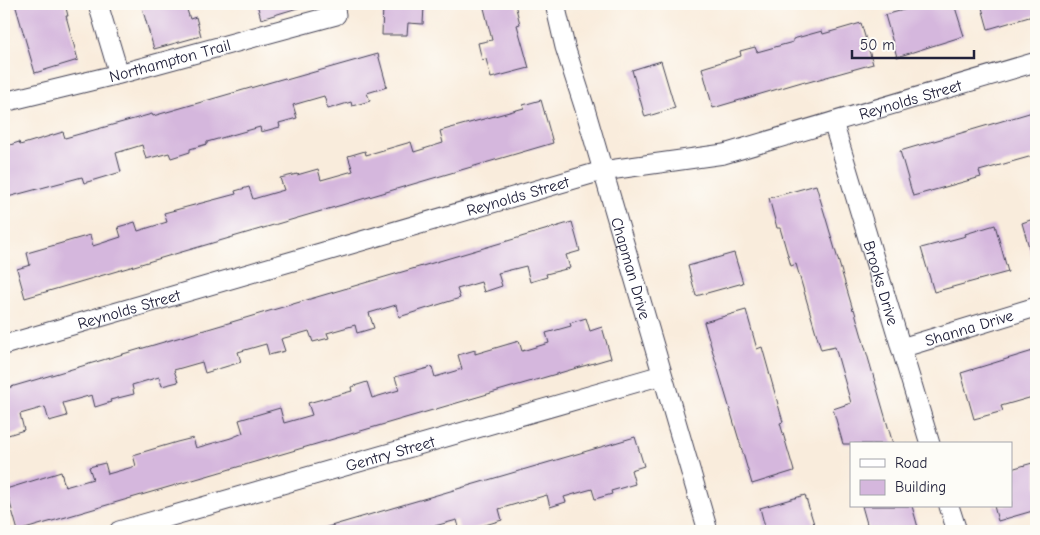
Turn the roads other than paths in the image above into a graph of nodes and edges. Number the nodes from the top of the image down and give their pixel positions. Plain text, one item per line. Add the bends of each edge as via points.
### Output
1 (98, 4) edge
2 (555, 4) edge
3 (335, 9) edge
4 (1036, 62) edge
5 (119, 74) junction
6 (4, 102) edge
7 (833, 122) junction
8 (602, 171) junction
9 (1036, 307) edge
10 (4, 345) edge
11 (902, 348) junction
12 (662, 376) junction
13 (929, 442) edge
14 (950, 508) edge
15 (119, 531) edge
16 (708, 531) edge
17 (957, 531) edge

1 - 5 street
2 - 8 street, Chapman Drive
3 - 5 street, Northampton Trail
4 - 7 street, Reynolds Street
5 - 6 street, Northampton Trail
7 - 8 street, Reynolds Street via 724,154
7 - 11 street, Brooks Drive
8 - 10 street, Reynolds Street
8 - 12 street, Chapman Drive
9 - 11 street, Shanna Drive
11 - 13 street, Brooks Drive
12 - 15 street, Gentry Street
12 - 16 street, Chapman Drive
14 - 17 street

